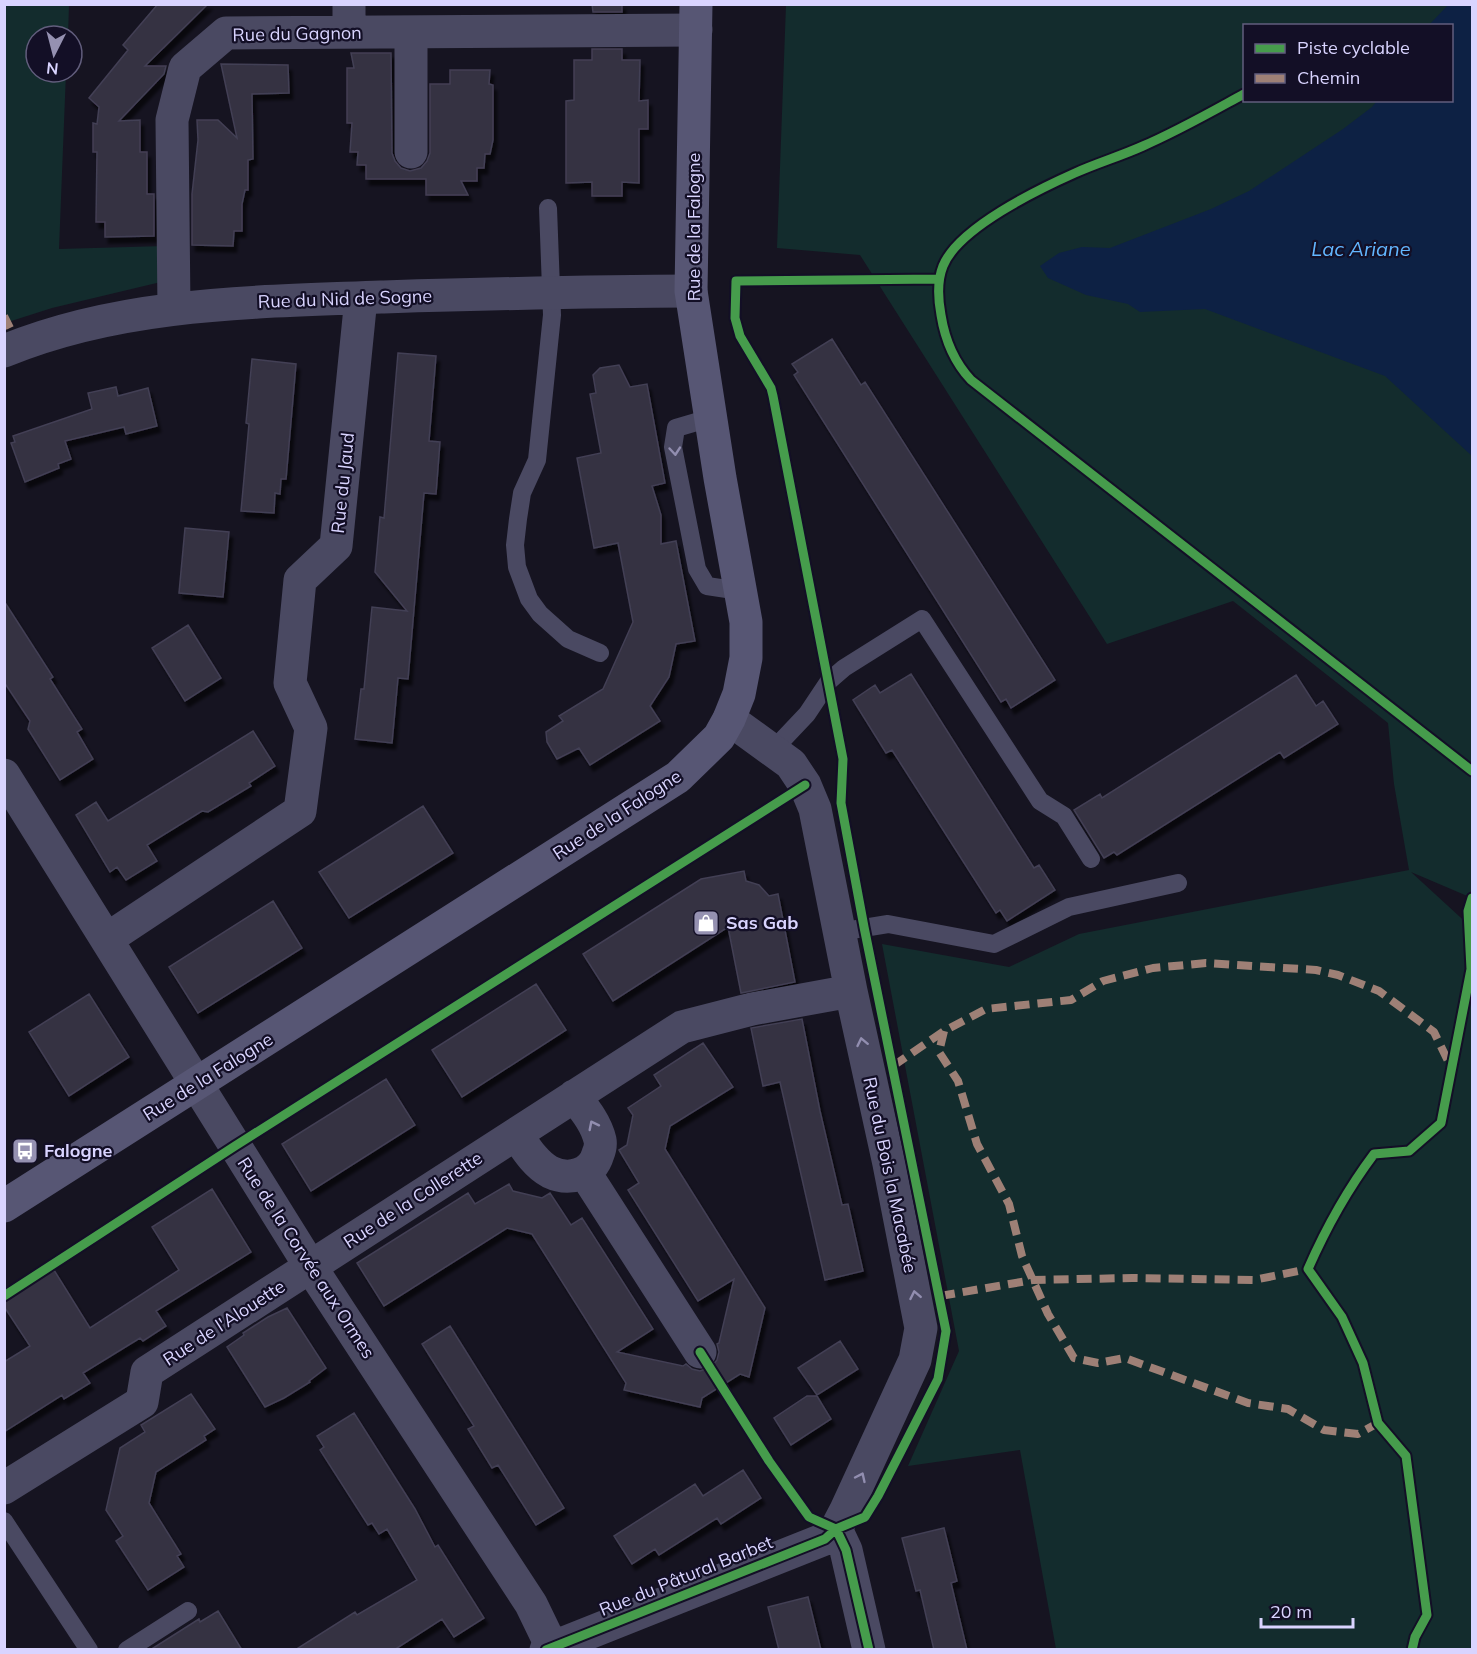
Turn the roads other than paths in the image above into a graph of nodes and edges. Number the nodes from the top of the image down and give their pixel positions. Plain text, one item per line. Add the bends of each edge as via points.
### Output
1 (696, 17) edge
2 (349, 18) edge
3 (411, 32) junction
4 (411, 152) dead end
5 (548, 208) dead end
6 (691, 291) junction
7 (550, 292) junction
8 (361, 298) junction
9 (174, 309) junction
10 (4, 351) edge
11 (600, 653) dead end
12 (729, 719) junction
13 (772, 751) junction
14 (4, 775) edge
15 (1091, 859) dead end
16 (1178, 883) dead end
17 (840, 932) junction
18 (107, 939) junction
19 (851, 991) junction
20 (198, 1083) junction
21 (574, 1096) junction
22 (516, 1134) junction
23 (585, 1173) junction
24 (4, 1206) edge
25 (310, 1266) junction
26 (700, 1352) dead end
27 (4, 1488) edge
28 (4, 1521) edge
29 (836, 1530) junction
30 (188, 1611) dead end
31 (548, 1649) edge
32 (89, 1650) edge
33 (127, 1650) edge
34 (869, 1650) edge

1 - 3 street, Rue du Gagnon
1 - 6 street, Rue de la Falogne
2 - 3 street, Rue du Gagnon
2 - 9 street, Rue du Gagnon via 226,33 185,68 172,120
3 - 4 street
5 - 7 lane
6 - 7 street, Rue du Nid de Sogne
6 - 12 street, Rue de la Falogne via 746,622 746,658
7 - 8 street, Rue du Nid de Sogne
7 - 11 lane via 552,315 537,460 522,493 517,567 529,599 540,614 568,639
8 - 9 street, Rue du Nid de Sogne
8 - 18 street, Rue du Jaud via 336,546 300,580 290,683 311,728 300,811
9 - 10 street, Rue du Nid de Sogne via 99,321
12 - 13 street, Rue du Bois la Macabée
12 - 20 street, Rue de la Falogne via 719,737 678,777
13 - 15 lane via 807,714 829,681 922,619 1040,801 1064,816
13 - 17 street, Rue du Bois la Macabée via 790,764 815,809
14 - 18 street, Rue de la Corvée aux Ormes
16 - 17 lane via 1068,907 994,944 888,924
17 - 19 street, Rue du Bois la Macabée
18 - 20 street, Rue de la Corvée aux Ormes
19 - 21 street, Rue de la Collerette via 752,1009 682,1027
29 -> 19 street, Rue du Bois la Macabée via 915,1360 921,1328
20 - 24 street, Rue de la Falogne
20 - 25 street, Rue de la Corvée aux Ormes
21 - 22 street, Rue de la Collerette
23 -> 21 street via 598,1156 601,1143 595,1124
22 - 23 street via 536,1162 550,1172 565,1176
22 - 25 street, Rue de la Collerette
23 - 26 street
25 - 27 street, Rue de l'Alouette via 147,1372 142,1402
25 - 31 street, Rue de la Corvée aux Ormes via 531,1604 546,1635
28 - 32 lane
29 - 31 street, Rue du Pâtural Barbet via 825,1539
29 - 34 street via 846,1550
30 - 33 lane

